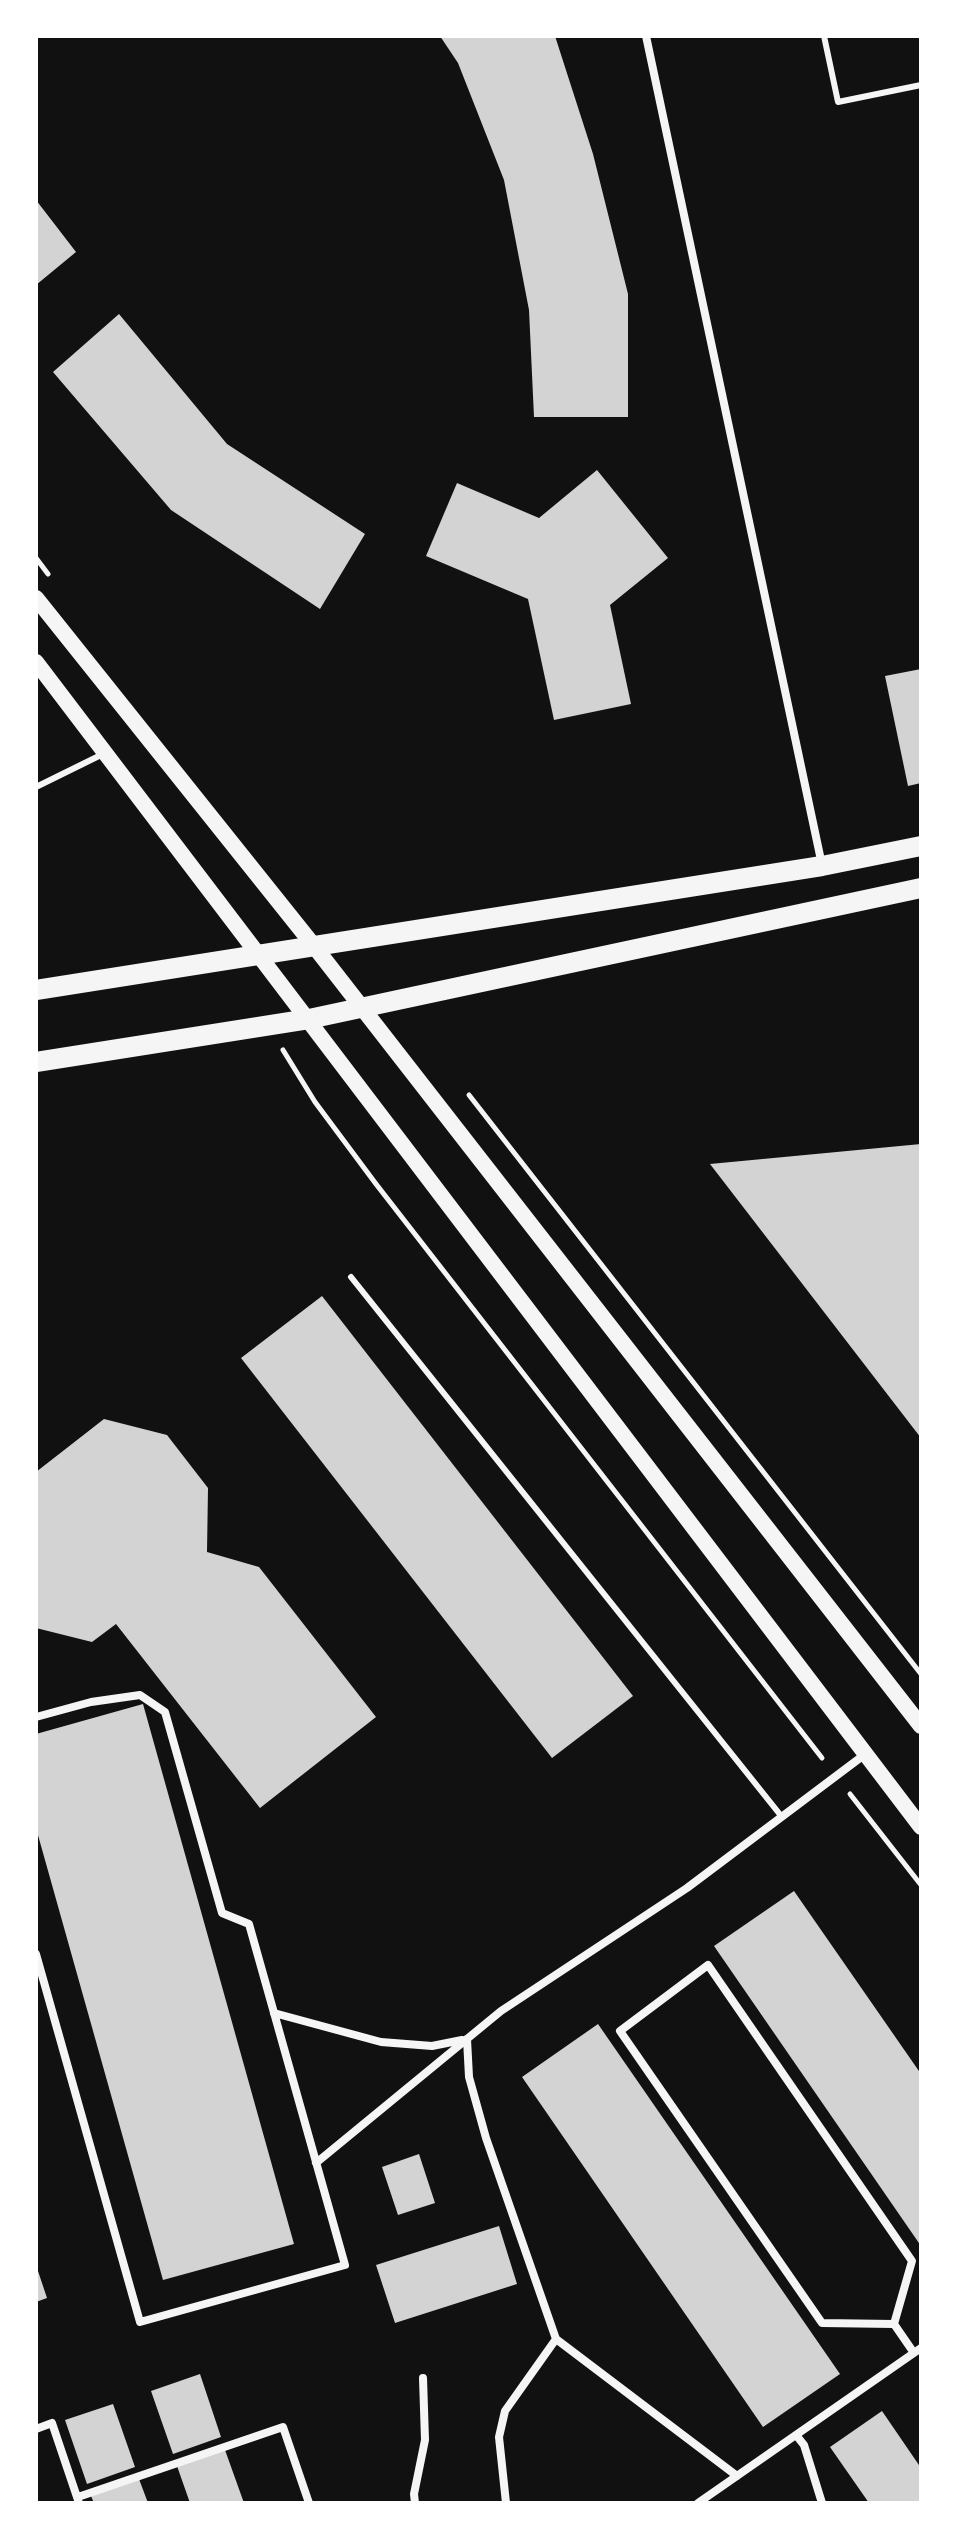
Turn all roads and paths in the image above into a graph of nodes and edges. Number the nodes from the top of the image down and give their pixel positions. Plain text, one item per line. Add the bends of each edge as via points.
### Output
1 (646, 36) edge
2 (824, 36) edge
3 (921, 85) edge
4 (36, 598) edge
5 (36, 662) edge
6 (106, 752) junction
7 (36, 787) edge
8 (921, 846) edge
9 (822, 866) junction
10 (921, 888) edge
11 (314, 946) junction
12 (261, 956) junction
13 (36, 990) edge
14 (361, 1008) junction
15 (309, 1019) junction
16 (269, 1025) junction
17 (36, 1062) edge
18 (351, 1277) dead end
19 (36, 1717) edge
20 (921, 1726) edge
21 (864, 1755) junction
22 (836, 1776) junction
23 (782, 1817) junction
24 (921, 1827) edge
25 (921, 1885) edge
26 (36, 1954) edge
27 (274, 2013) junction
28 (467, 2039) junction
29 (316, 2163) junction
30 (894, 2324) junction
31 (556, 2339) junction
32 (918, 2350) edge
33 (423, 2378) dead end
34 (36, 2429) edge
35 (796, 2435) junction
36 (737, 2476) junction
37 (78, 2501) edge
38 (309, 2503) edge
39 (415, 2503) edge
40 (506, 2503) edge
41 (698, 2503) edge
42 (822, 2503) edge

1 - 9 street
2 - 3 lane via 838,102
4 - 11 main road
5 - 6 main road
6 - 7 lane
6 - 12 main road
8 - 9 main road
9 - 11 main road
10 - 14 main road
11 - 12 main road
11 - 14 main road
12 - 13 main road
12 - 15 main road
14 - 15 main road
14 - 20 main road
15 - 16 main road
15 - 21 main road
16 - 17 main road
16 - 22 path via 315,1102 367,1173
18 - 23 lane
19 - 27 street via 140,1695 165,1712 222,1913 249,1924
21 - 22 street
21 - 24 main road
22 - 23 street
22 - 25 path
23 - 28 street
26 - 29 street via 140,2322 345,2265
27 - 28 street via 381,2042 432,2046
27 - 29 street
28 - 29 street
28 - 31 street via 469,2077 482,2123
30 - 30 street via 912,2261 708,1965 620,2031 822,2323
30 - 32 street
31 - 36 street
31 - 40 street via 505,2411 499,2437
32 - 35 street
33 - 39 street via 425,2440
34 - 37 street via 52,2423
35 - 36 street
35 - 42 street
36 - 41 street
37 - 38 street via 283,2427

